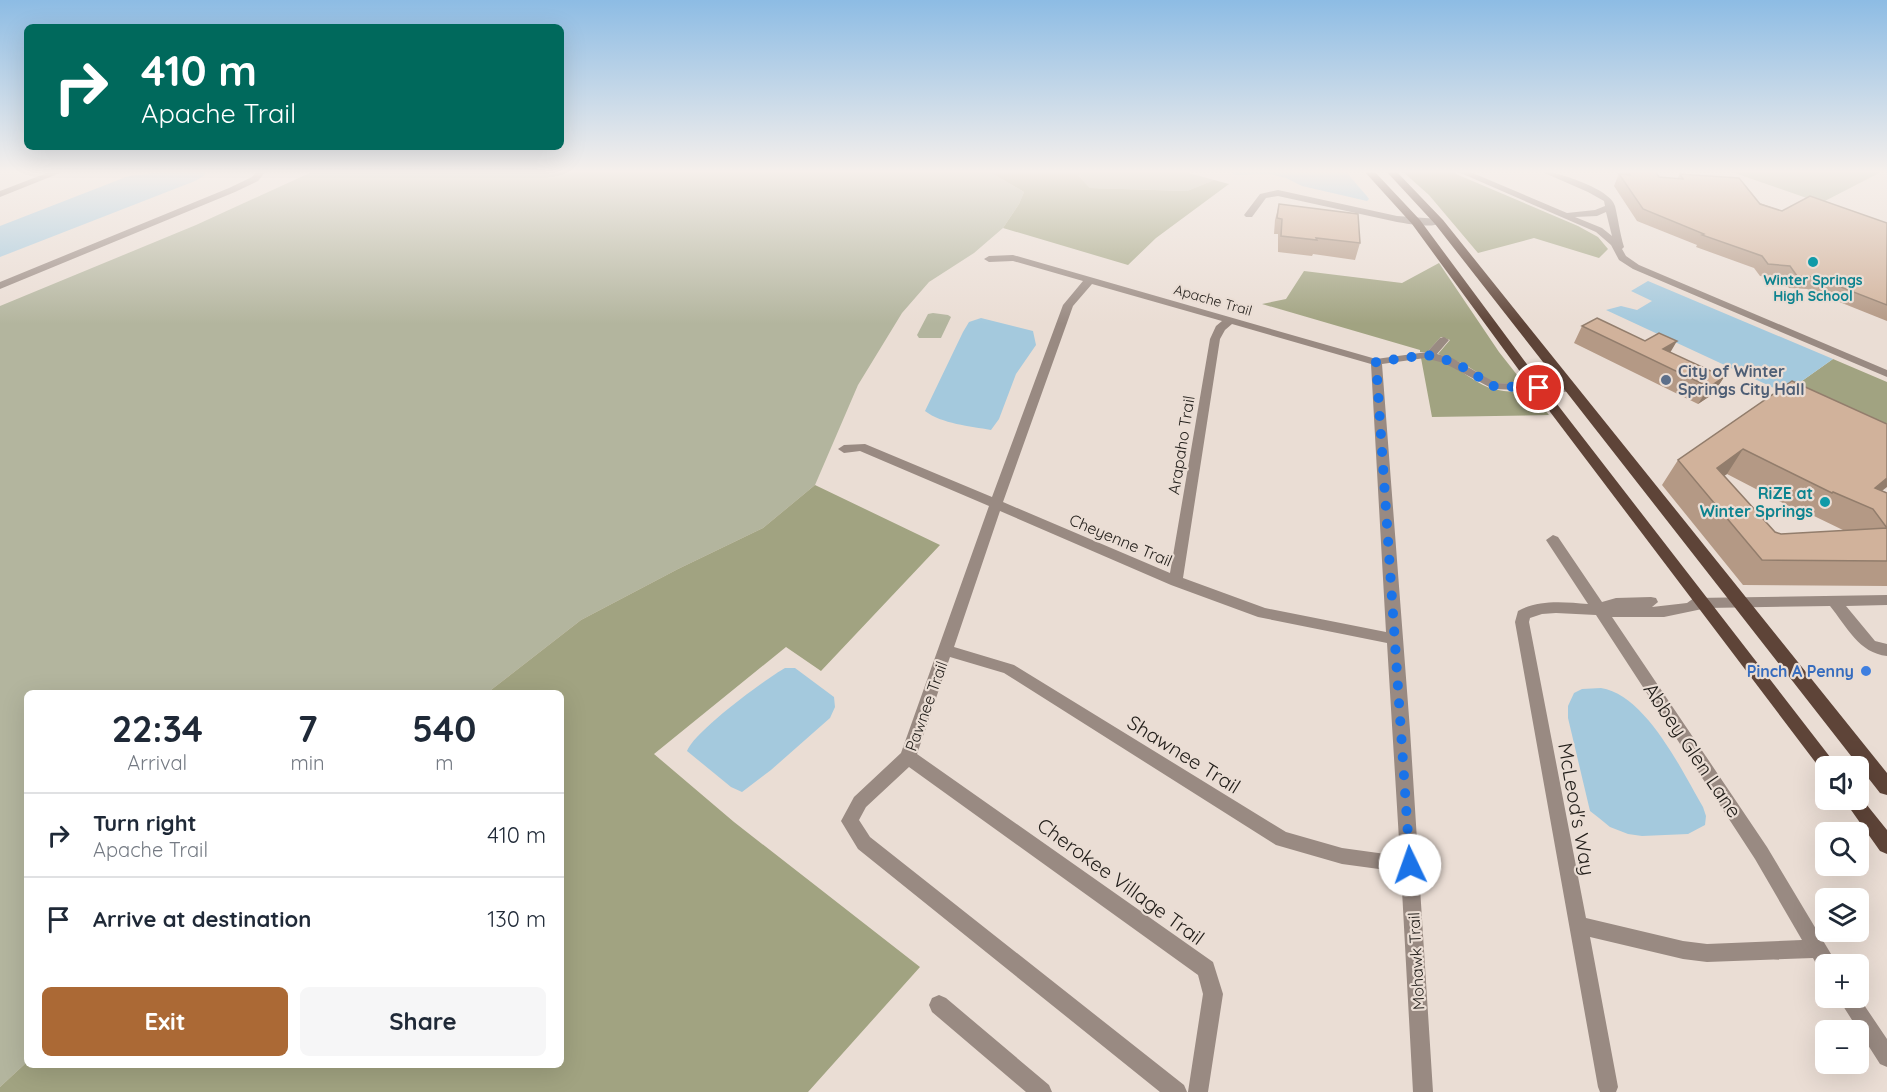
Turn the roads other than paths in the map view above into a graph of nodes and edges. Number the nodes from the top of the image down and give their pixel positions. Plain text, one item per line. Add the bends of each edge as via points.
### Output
1 (155, 222) edge
2 (1416, 222) joint
3 (1439, 222) joint
4 (1581, 222) edge
5 (1614, 222) edge
6 (1619, 249) junction
7 (989, 259) dead end
8 (1090, 280) junction
9 (0, 286) edge
10 (1230, 320) junction
11 (1444, 340) dead end
12 (1430, 356) junction
13 (1376, 362) junction
14 (1887, 374) edge
15 (1539, 388) junction
16 (1569, 388) junction
17 (844, 449) dead end
18 (996, 505) junction
19 (1552, 540) dead end
20 (1176, 581) junction
21 (1833, 600) junction
22 (1887, 600) edge
23 (1738, 602) junction
24 (1703, 604) junction
25 (1599, 609) junction
26 (1394, 639) junction
27 (946, 650) junction
28 (1882, 650) edge
29 (1887, 663) edge
30 (1812, 745) junction
31 (1820, 756) edge
32 (1824, 756) edge
33 (908, 757) junction
34 (1887, 787) edge
35 (1869, 806) edge
36 (1861, 810) edge
37 (1887, 829) edge
38 (1887, 845) edge
39 (1410, 865) junction
40 (1578, 925) junction
41 (1820, 954) edge
42 (1815, 957) edge
43 (939, 1005) dead end
44 (1855, 1008) edge
45 (1887, 1057) edge
46 (1608, 1088) dead end
47 (1042, 1092) edge
48 (1177, 1092) edge
49 (1198, 1092) edge
50 (1423, 1092) edge

1 - 9 street
2 - 3 street
2 - 15 main road
3 - 16 main road
4 - 6 street via 1599,230
5 - 6 street
6 - 14 street via 1622,258 1638,268
7 - 8 street, Apache Trail via 1013,258
8 - 10 street, Apache Trail
8 - 18 street, Pawnee Trail via 1068,305
10 - 13 street, Apache Trail
10 - 20 street, Arapaho Trail via 1215,339
11 - 12 street
12 - 13 street, Apache Trail
12 - 15 street, Apache Trail via 1461,366 1493,386
13 - 26 street, Mohawk Trail
15 - 16 street, Apache Trail
15 - 24 main road
16 - 23 main road
17 - 18 street, Cheyenne Trail via 861,447
18 - 20 street, Cheyenne Trail
18 - 27 street, Pawnee Trail
19 - 25 street, Abbey Glen Lane
20 - 26 street, Cheyenne Trail via 1263,613
21 - 22 street, McLeod's Way
21 - 23 street, McLeod's Way
21 - 28 street via 1864,639
23 - 24 street, McLeod's Way
23 - 34 main road
24 - 25 street, McLeod's Way via 1681,611 1622,613
24 - 30 main road
25 - 40 street, McLeod's Way via 1534,609 1527,611 1522,622
25 - 41 street, Abbey Glen Lane via 1761,853
26 - 39 street, Mohawk Trail
27 - 33 street, Pawnee Trail
27 - 39 street, Shawnee Trail via 1009,669 1282,839 1341,856
28 - 29 street
30 - 31 main road
30 - 32 main road
33 - 48 street, Pawnee Trail via 860,802 850,821 864,843
33 - 49 street, Cherokee Village Trail via 1206,969 1213,994
35 - 37 main road
36 - 38 main road
39 - 50 street, Mohawk Trail
40 - 42 street via 1683,950
40 - 46 street, McLeod's Way
43 - 47 street
44 - 45 street

